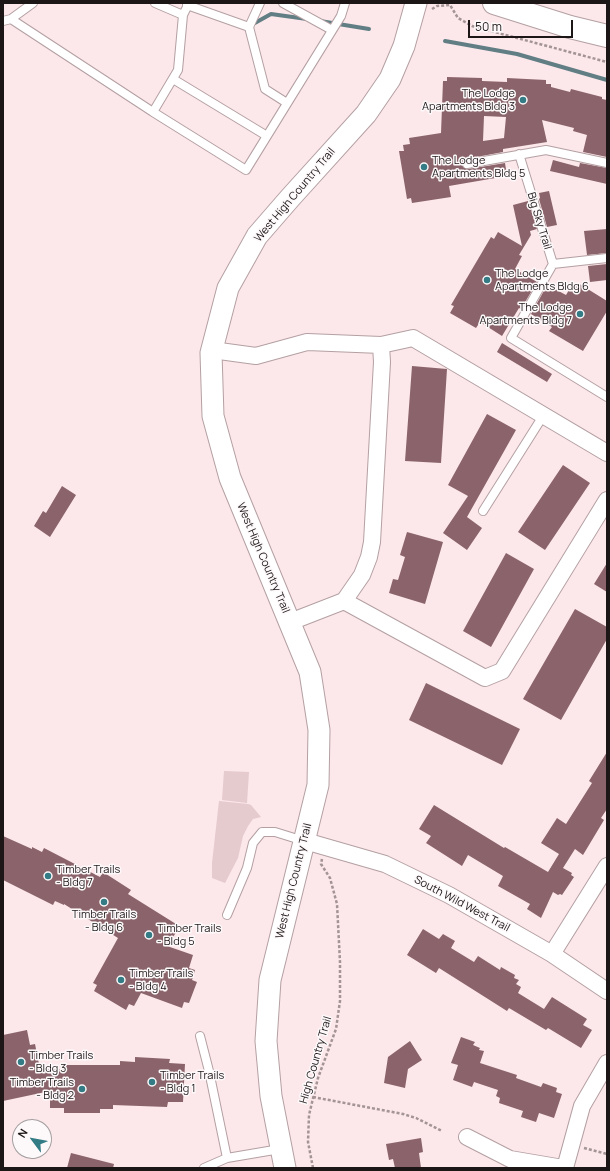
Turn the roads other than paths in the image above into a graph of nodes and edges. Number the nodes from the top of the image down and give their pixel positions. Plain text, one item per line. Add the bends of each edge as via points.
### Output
1 (33, 3) edge
2 (155, 3) edge
3 (260, 3) edge
4 (283, 3) edge
5 (345, 3) edge
6 (494, 3) edge
7 (188, 4) edge
8 (416, 5) edge
9 (183, 15) junction
10 (7, 20) edge
11 (249, 27) junction
12 (332, 30) junction
13 (607, 36) edge
14 (173, 79) junction
15 (287, 104) junction
16 (153, 112) junction
17 (267, 136) junction
18 (519, 154) junction
19 (467, 164) dead end
20 (607, 164) edge
21 (607, 258) edge
22 (553, 264) junction
23 (381, 345) junction
24 (212, 350) junction
25 (607, 397) edge
26 (543, 416) junction
27 (607, 453) edge
28 (607, 500) edge
29 (483, 511) dead end
30 (344, 601) junction
31 (290, 622) junction
32 (305, 841) junction
33 (607, 866) edge
34 (228, 915) dead end
35 (552, 954) junction
36 (607, 991) edge
37 (200, 1036) dead end
38 (607, 1063) edge
39 (467, 1137) dead end
40 (227, 1158) junction
41 (283, 1158) edge
42 (204, 1168) edge
43 (564, 1168) edge

1 - 10 lane
2 - 9 lane
3 - 11 lane
4 - 12 lane
5 - 12 lane via 341,16
6 - 13 main road
7 - 9 lane
7 - 11 lane
8 - 24 street, West High Country Trail via 404,46 390,79 366,114 258,236 228,288
9 - 14 lane via 178,70
10 - 16 lane
11 - 15 lane via 265,89
12 - 15 lane
14 - 16 lane
14 - 17 lane
15 - 17 lane
16 - 17 lane via 246,170
18 - 19 lane
18 - 20 lane via 546,150
18 - 22 lane, Big Sky Trail
21 - 22 lane
22 - 25 lane via 512,338
23 - 24 street via 307,342 256,356
23 - 26 street via 413,338
23 - 30 street via 372,542 362,575
24 - 31 street, West High Country Trail via 213,416 230,478
26 - 27 street
26 - 29 lane
28 - 30 street via 502,671 485,678
30 - 31 street
31 - 32 street, West High Country Trail via 310,672 319,730 318,784
32 - 34 lane via 275,832 262,832 253,843 247,868
32 - 35 street, South Wild West Trail via 385,864 449,895
32 - 41 street, West High Country Trail via 270,980 266,1041 271,1096
33 - 35 street
35 - 36 street, South Wild West Trail
37 - 40 lane
38 - 43 street via 582,1106
39 - 43 street via 510,1159
40 - 41 lane
40 - 42 lane

